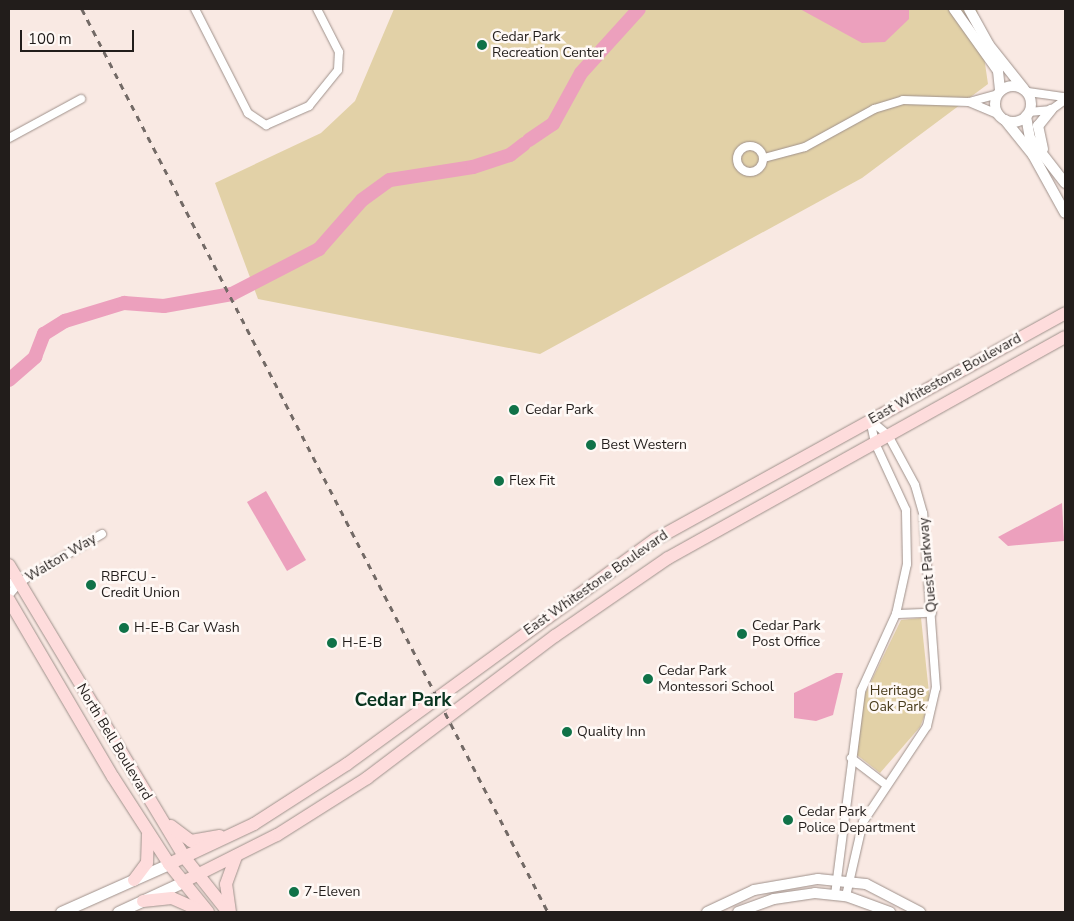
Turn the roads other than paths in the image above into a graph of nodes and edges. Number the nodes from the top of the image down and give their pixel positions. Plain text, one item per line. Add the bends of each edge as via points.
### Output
1 (195, 9) edge
2 (317, 9) edge
3 (954, 9) edge
4 (969, 9) edge
5 (1026, 91) junction
6 (999, 92) junction
7 (81, 99) dead end
8 (1065, 99) edge
9 (969, 102) junction
10 (1051, 110) junction
11 (1028, 114) junction
12 (1002, 118) junction
13 (9, 138) edge
14 (764, 158) dead end
15 (1052, 163) junction
16 (1065, 183) edge
17 (1065, 213) edge
18 (1065, 312) edge
19 (1065, 337) edge
20 (870, 420) junction
21 (888, 435) junction
22 (875, 443) junction
23 (925, 525) junction
24 (908, 527) junction
25 (102, 534) dead end
26 (9, 565) edge
27 (14, 583) edge
28 (9, 595) edge
29 (9, 600) edge
30 (932, 613) junction
31 (896, 614) junction
32 (851, 758) junction
33 (885, 784) junction
34 (156, 812) junction
35 (147, 829) junction
36 (235, 834) junction
37 (236, 856) junction
38 (185, 858) junction
39 (170, 864) junction
40 (198, 875) junction
41 (836, 879) junction
42 (134, 880) junction
43 (850, 881) junction
44 (183, 882) junction
45 (835, 895) junction
46 (846, 896) junction
47 (143, 901) junction
48 (61, 912) edge
49 (118, 912) edge
50 (203, 912) edge
51 (208, 912) edge
52 (229, 912) edge
53 (707, 912) edge
54 (738, 912) edge
55 (890, 912) edge
56 (920, 912) edge

1 - 2 street via 248,113 266,124 309,106 338,70 338,52
3 - 6 street via 998,71
4 - 5 street via 989,45
5 - 6 street via 1012,86
5 - 8 street
5 - 11 street
6 - 9 street
6 - 12 street
7 - 13 street
8 - 10 street
9 - 12 street
9 - 14 street via 889,103 805,147
10 - 11 street
10 - 15 street via 1040,121 1037,134
11 - 12 street via 1016,122
11 - 15 street via 1030,138
12 - 17 street via 1034,155
15 - 16 street
18 - 20 main road, East Whitestone Boulevard
19 - 21 main road, East Whitestone Boulevard
20 - 21 street, Quest Parkway
20 - 22 street, Quest Parkway
20 - 36 main road, East Whitestone Boulevard via 656,539 347,764
21 - 22 main road, East Whitestone Boulevard
21 - 23 street, Quest Parkway via 915,485
22 - 24 street, Quest Parkway via 897,484
22 - 37 main road, East Whitestone Boulevard via 668,558 555,636 367,778
23 - 24 street
23 - 30 street, Quest Parkway
24 - 31 street, Quest Parkway via 907,564
25 - 27 street, Walton Way
26 - 27 main road, North Bell Boulevard
27 - 28 street, Walton Way
27 - 34 main road, North Bell Boulevard
29 - 35 main road, North Bell Boulevard
30 - 31 street
30 - 33 street, Quest Parkway via 936,688 933,713
31 - 32 street, Quest Parkway via 861,692
32 - 33 street
32 - 41 street, Quest Parkway
33 - 43 street, Quest Parkway via 864,822
34 - 36 main road via 178,835 191,841
34 - 38 main road, North Bell Boulevard
35 - 39 main road, North Bell Boulevard
35 - 42 main road via 148,863
36 - 38 main road, East Whitestone Boulevard
37 - 40 main road, East Whitestone Boulevard
37 - 52 main road via 226,884
38 - 39 main road, East Whitestone Boulevard
38 - 40 main road, North Bell Boulevard
39 - 42 main road
39 - 44 main road, North Bell Boulevard
40 - 44 main road, East Whitestone Boulevard
40 - 52 main road, North Bell Boulevard
41 - 43 street
41 - 45 street, Quest Parkway
41 - 53 street via 775,884
42 - 48 main road
43 - 46 street, Quest Parkway
43 - 56 street via 887,892
44 - 47 main road
44 - 51 main road, North Bell Boulevard
45 - 46 street
45 - 54 street via 796,894
46 - 55 street
47 - 49 main road
47 - 50 main road via 172,898

